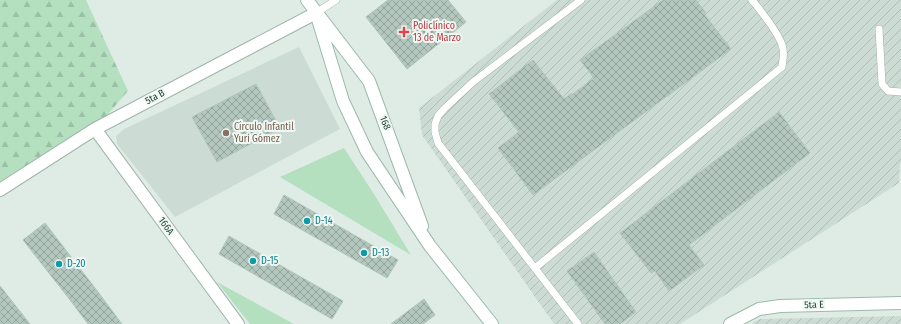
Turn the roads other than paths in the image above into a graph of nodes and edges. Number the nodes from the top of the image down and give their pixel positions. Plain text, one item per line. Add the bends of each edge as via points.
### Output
1 (307, 0) edge
2 (336, 0) edge
3 (581, 0) edge
4 (752, 0) edge
5 (316, 13) junction
6 (879, 29) dead end
7 (901, 92) edge
8 (95, 129) junction
9 (0, 190) edge
10 (430, 246) junction
11 (535, 268) junction
12 (901, 303) edge
13 (238, 324) edge
14 (492, 324) edge
15 (578, 324) edge
16 (730, 324) edge

1 - 5 street, 168
2 - 5 lane
3 - 11 lane via 473,82 444,109 435,124 438,143
4 - 11 lane via 782,45 782,67
5 - 8 street, 5ta B
5 - 10 street, 168 via 343,101 367,152
5 - 10 street, 168 via 369,82
6 - 7 lane via 882,84 888,91
8 - 9 street, 5ta B
8 - 13 street, 166A
10 - 14 street, 168
11 - 15 lane
12 - 16 street, 5ta E via 780,306 758,309

